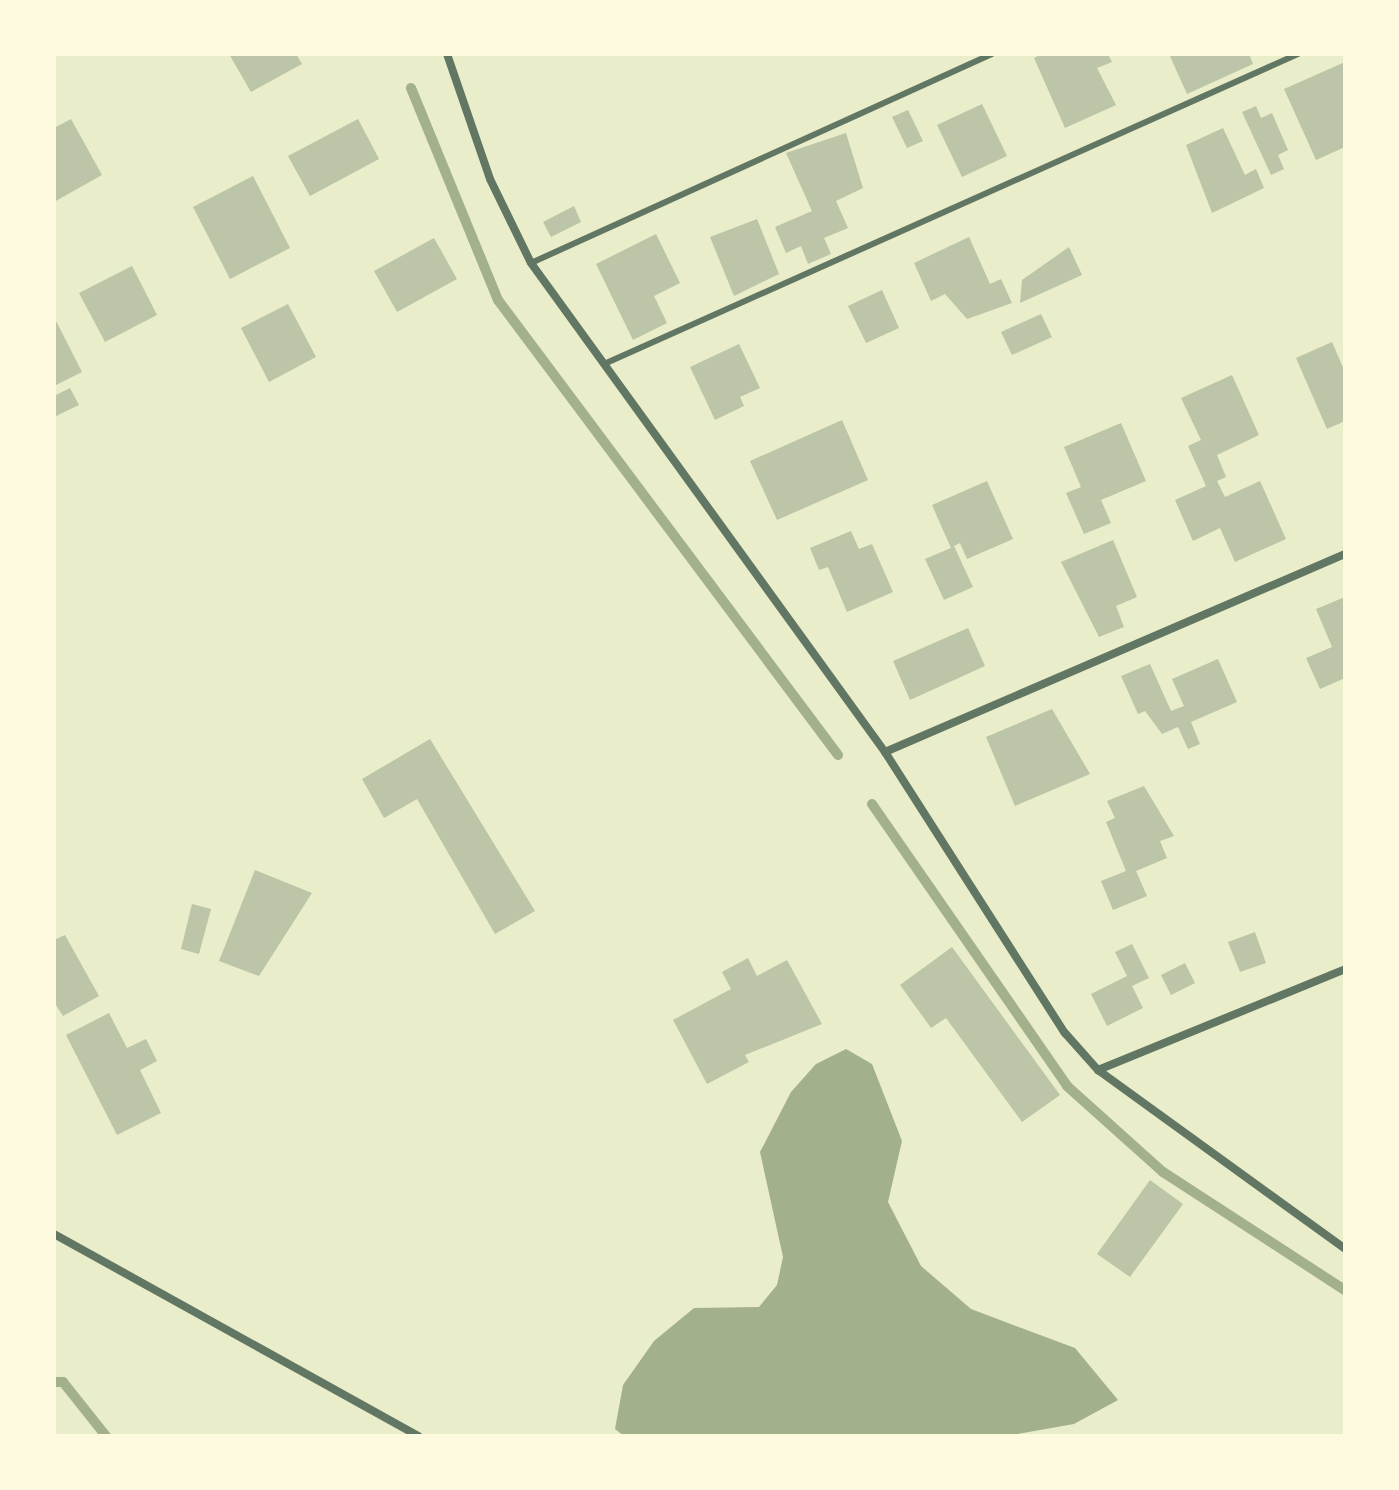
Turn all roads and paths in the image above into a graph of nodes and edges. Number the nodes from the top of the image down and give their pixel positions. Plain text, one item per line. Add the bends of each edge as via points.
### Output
1 (447, 54) edge
2 (992, 54) edge
3 (1298, 54) edge
4 (531, 263) junction
5 (604, 364) junction
6 (1345, 554) edge
7 (885, 752) junction
8 (1345, 969) edge
9 (1098, 1070) junction
10 (54, 1234) edge
11 (1345, 1249) edge
12 (419, 1436) edge

1 - 4 street via 490,179
2 - 4 lane
3 - 5 lane
4 - 5 street
5 - 7 street
6 - 7 street
7 - 9 street via 1065,1033
8 - 9 street
9 - 11 street
10 - 12 street

